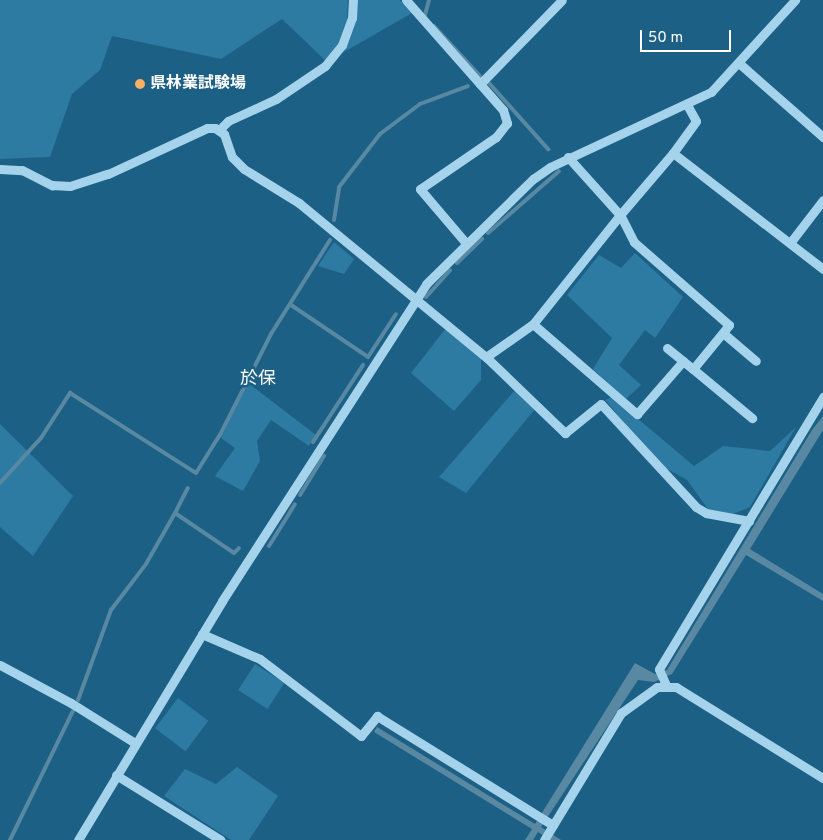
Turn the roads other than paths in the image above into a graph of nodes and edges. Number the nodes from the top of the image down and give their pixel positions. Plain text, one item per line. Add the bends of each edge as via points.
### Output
1 (353, 0) edge
2 (406, 0) edge
3 (562, 0) edge
4 (795, 0) edge
5 (740, 64) junction
6 (480, 84) junction
7 (687, 105) junction
8 (219, 130) junction
9 (823, 137) edge
10 (673, 154) junction
11 (568, 156) junction
12 (0, 169) edge
13 (823, 200) edge
14 (620, 215) junction
15 (466, 243) junction
16 (790, 243) junction
17 (823, 269) edge
18 (416, 298) junction
19 (533, 324) junction
20 (723, 333) junction
21 (667, 348) dead end
22 (486, 357) junction
23 (683, 361) junction
24 (756, 361) dead end
25 (693, 369) junction
26 (823, 397) edge
27 (814, 410) junction
28 (823, 417) edge
29 (752, 418) dead end
30 (749, 521) junction
31 (202, 634) junction
32 (0, 665) edge
33 (666, 685) junction
34 (135, 743) junction
35 (116, 775) junction
36 (823, 778) edge
37 (547, 823) junction
38 (544, 839) edge
39 (78, 840) edge
40 (220, 840) edge

1 - 8 street via 352,18 342,45 325,66 276,99 228,121
2 - 6 street
3 - 6 street
4 - 5 street
5 - 7 street via 711,92
5 - 9 street
6 - 15 street via 503,110 507,123 496,137 420,188
7 - 10 street via 696,121
7 - 11 street
8 - 12 street via 207,128 108,174 70,186 52,185 22,170
8 - 18 street via 232,157 244,169 299,203
10 - 14 street
10 - 16 street
11 - 14 street
11 - 15 street via 533,180
13 - 16 street
14 - 19 street
14 - 20 street via 634,242 729,324
15 - 18 street
16 - 17 street
18 - 22 street
18 - 31 street
19 - 22 street
19 - 23 street via 637,414
20 - 24 street
20 - 25 street
21 - 23 street
22 - 30 street via 565,433 601,404 696,507 706,513
23 - 25 street
25 - 29 street
26 - 27 street
27 - 28 street
27 - 30 street
30 - 33 street via 659,669
31 - 34 street
31 - 37 street via 260,659 362,736 377,716
32 - 34 street via 71,703
33 - 36 street via 676,687
33 - 37 street via 657,686 621,713
34 - 35 street
35 - 39 street
35 - 40 street
37 - 38 street

